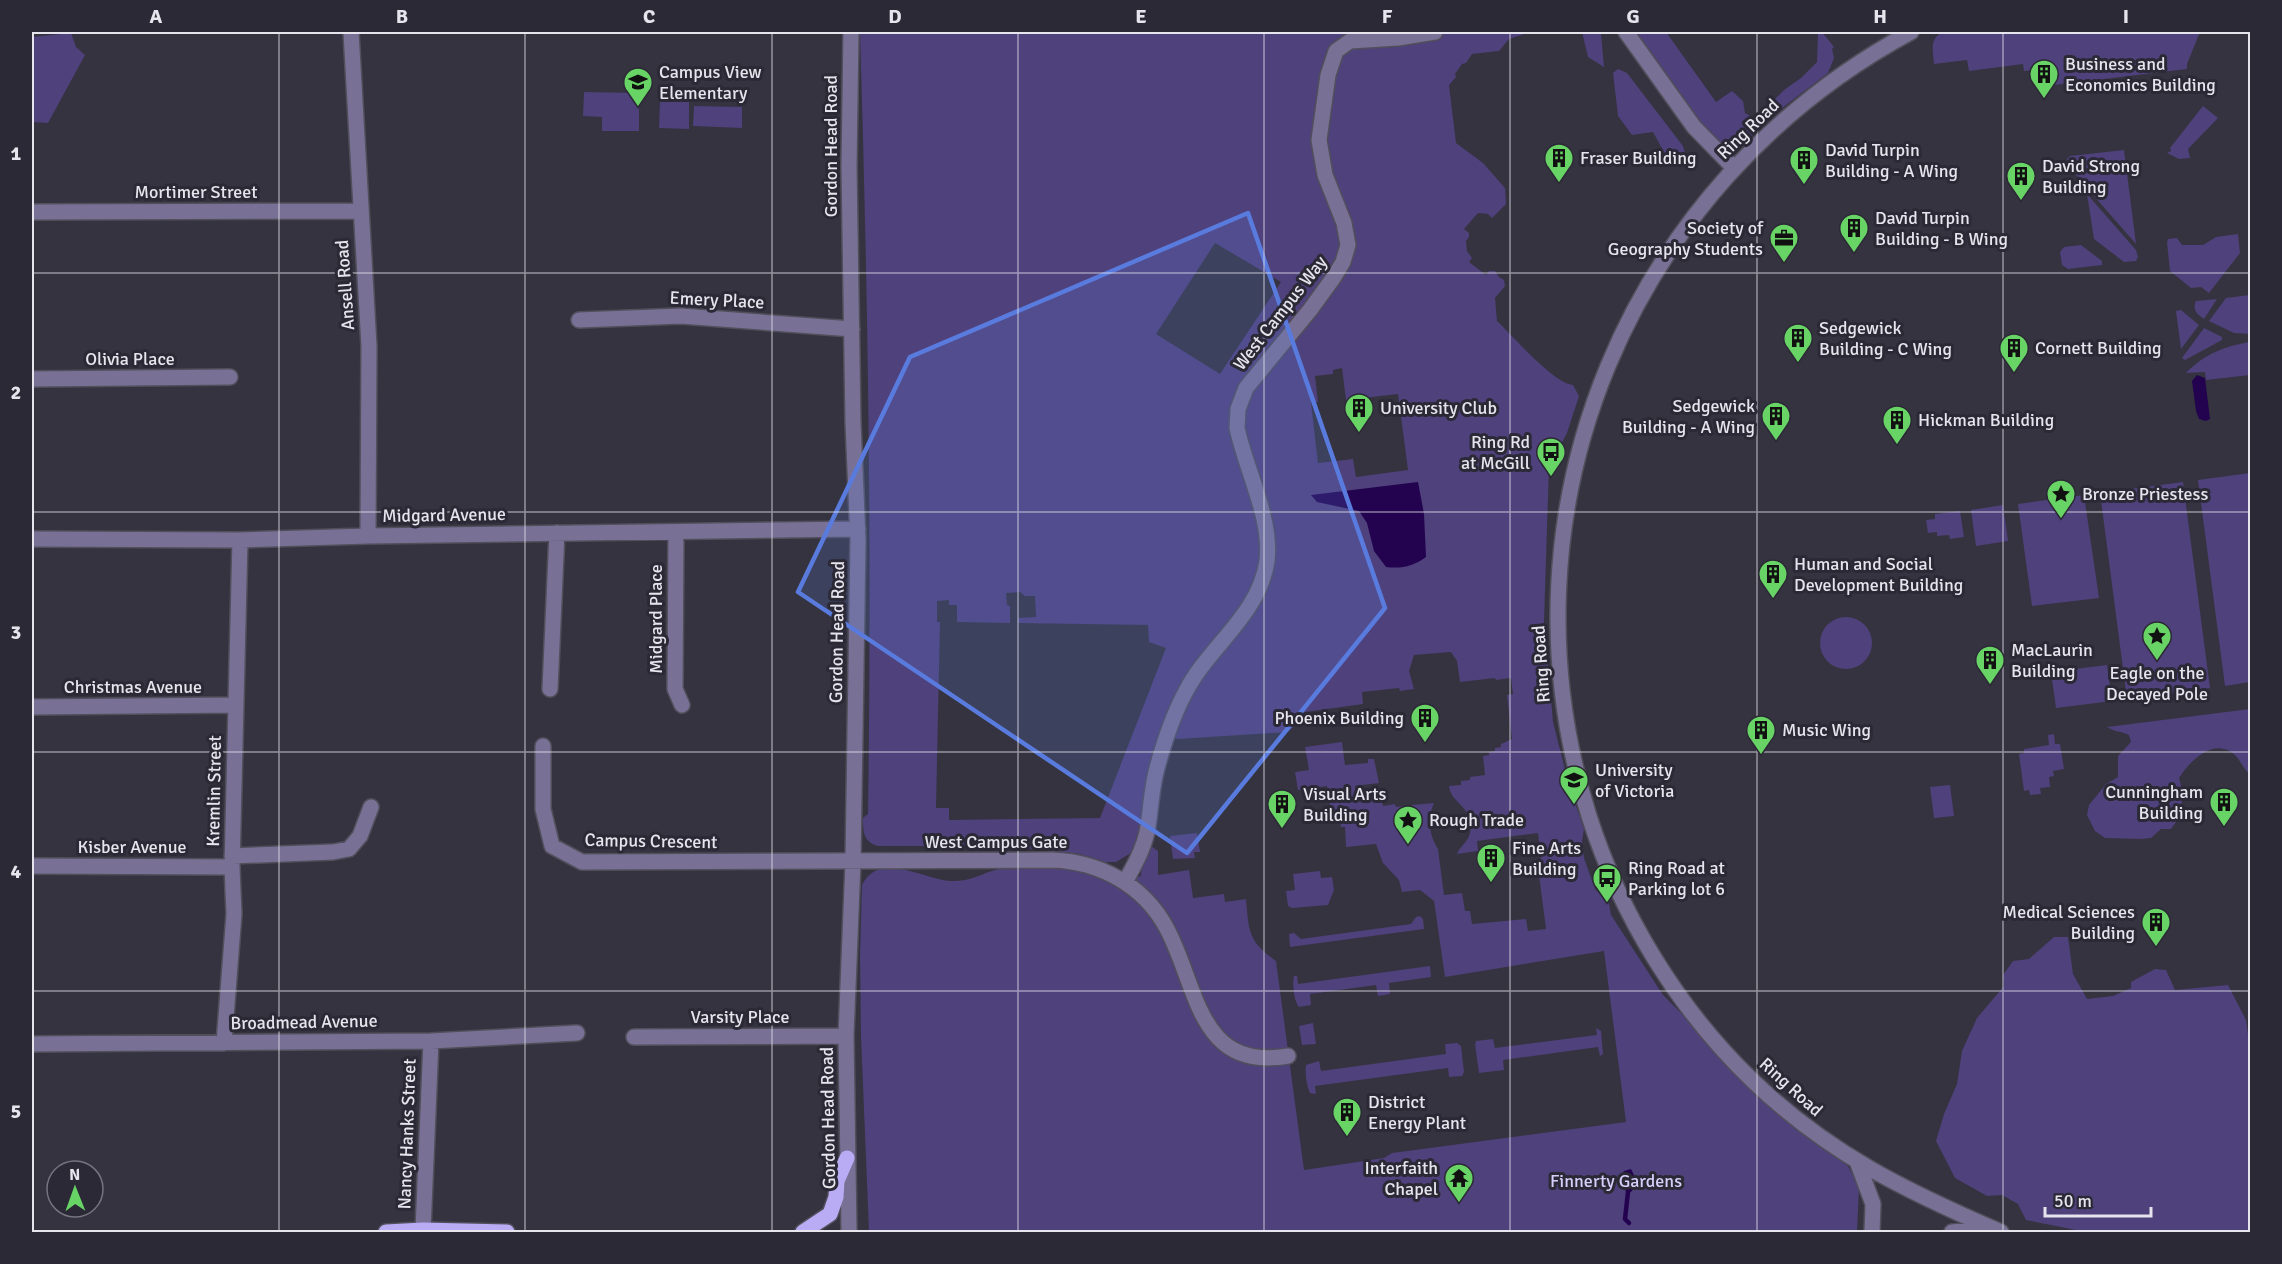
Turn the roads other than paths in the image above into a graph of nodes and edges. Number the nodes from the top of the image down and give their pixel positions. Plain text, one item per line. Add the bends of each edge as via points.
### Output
1 (351, 32) edge
2 (850, 32) edge
3 (1436, 32) edge
4 (1626, 32) edge
5 (1911, 32) edge
6 (1734, 168) junction
7 (32, 212) edge
8 (360, 212) junction
9 (579, 320) dead end
10 (852, 329) junction
11 (230, 377) dead end
12 (32, 379) edge
13 (858, 529) junction
14 (676, 532) junction
15 (557, 533) junction
16 (369, 536) junction
17 (32, 539) edge
18 (240, 540) junction
19 (550, 689) dead end
20 (235, 705) junction
21 (682, 705) dead end
22 (32, 707) edge
23 (543, 747) dead end
24 (371, 807) dead end
25 (232, 862) junction
26 (853, 862) junction
27 (32, 866) edge
28 (1125, 882) junction
29 (577, 1033) dead end
30 (846, 1036) junction
31 (634, 1037) dead end
32 (430, 1041) junction
33 (224, 1043) junction
34 (32, 1044) edge
35 (1288, 1056) dead end
36 (847, 1158) junction
37 (1858, 1164) junction
38 (423, 1230) junction
39 (386, 1233) edge
40 (507, 1233) edge
41 (803, 1233) edge
42 (849, 1233) edge
43 (1872, 1233) edge
44 (1952, 1233) edge
45 (1991, 1233) edge
46 (2001, 1233) edge

1 - 8 street, Ansell Road
2 - 10 street, Gordon Head Road
3 - 28 street, West Campus Way via 1350,42 1336,51 1328,75 1319,140 1348,244 1334,277 1258,371 1242,399 1237,428 1266,528 1265,570 1255,599 1207,657 1185,691 1156,770 1147,834
4 - 6 street via 1694,127
5 - 6 street, Ring Road via 1854,64
6 - 37 street, Ring Road via 1664,257 1629,318 1588,417 1560,553 1557,627 1563,702 1574,762 1604,860 1658,963 1701,1023 1753,1081 1808,1130
7 - 8 street, Mortimer Street
8 - 16 street, Ansell Road via 369,346
9 - 10 street, Emery Place via 681,316
10 - 13 street, Gordon Head Road
11 - 12 street, Olivia Place
13 - 14 street, Midgard Avenue
13 - 26 street, Gordon Head Road
14 - 15 street, Midgard Avenue
14 - 21 street, Midgard Place via 675,689
15 - 16 street, Midgard Avenue
15 - 19 street
16 - 18 street, Midgard Avenue
17 - 18 street, Midgard Avenue
18 - 20 street, Kremlin Street
20 - 22 street, Christmas Avenue
20 - 25 street, Kremlin Street
23 - 26 street, Campus Crescent via 543,808 552,846 582,862
24 - 25 street, Kisber Avenue via 360,836 349,849
25 - 27 street, Kisber Avenue
25 - 33 street, Kremlin Street via 234,914
26 - 28 street, West Campus Gate via 1067,861 1096,867
26 - 30 street, Gordon Head Road
28 - 35 street, West Campus Gate via 1148,902 1167,929 1198,1009 1215,1035 1244,1054 1267,1059
29 - 32 street, Broadmead Avenue
30 - 31 street, Varsity Place
30 - 36 street, Gordon Head Road
32 - 33 street, Broadmead Avenue
32 - 38 street, Nancy Hanks Street
33 - 34 street, Broadmead Avenue
36 - 41 main road via 830,1214
36 - 42 street, Gordon Head Road
37 - 43 street via 1873,1204
37 - 46 street, Ring Road
38 - 39 main road
38 - 40 main road
44 - 45 street

